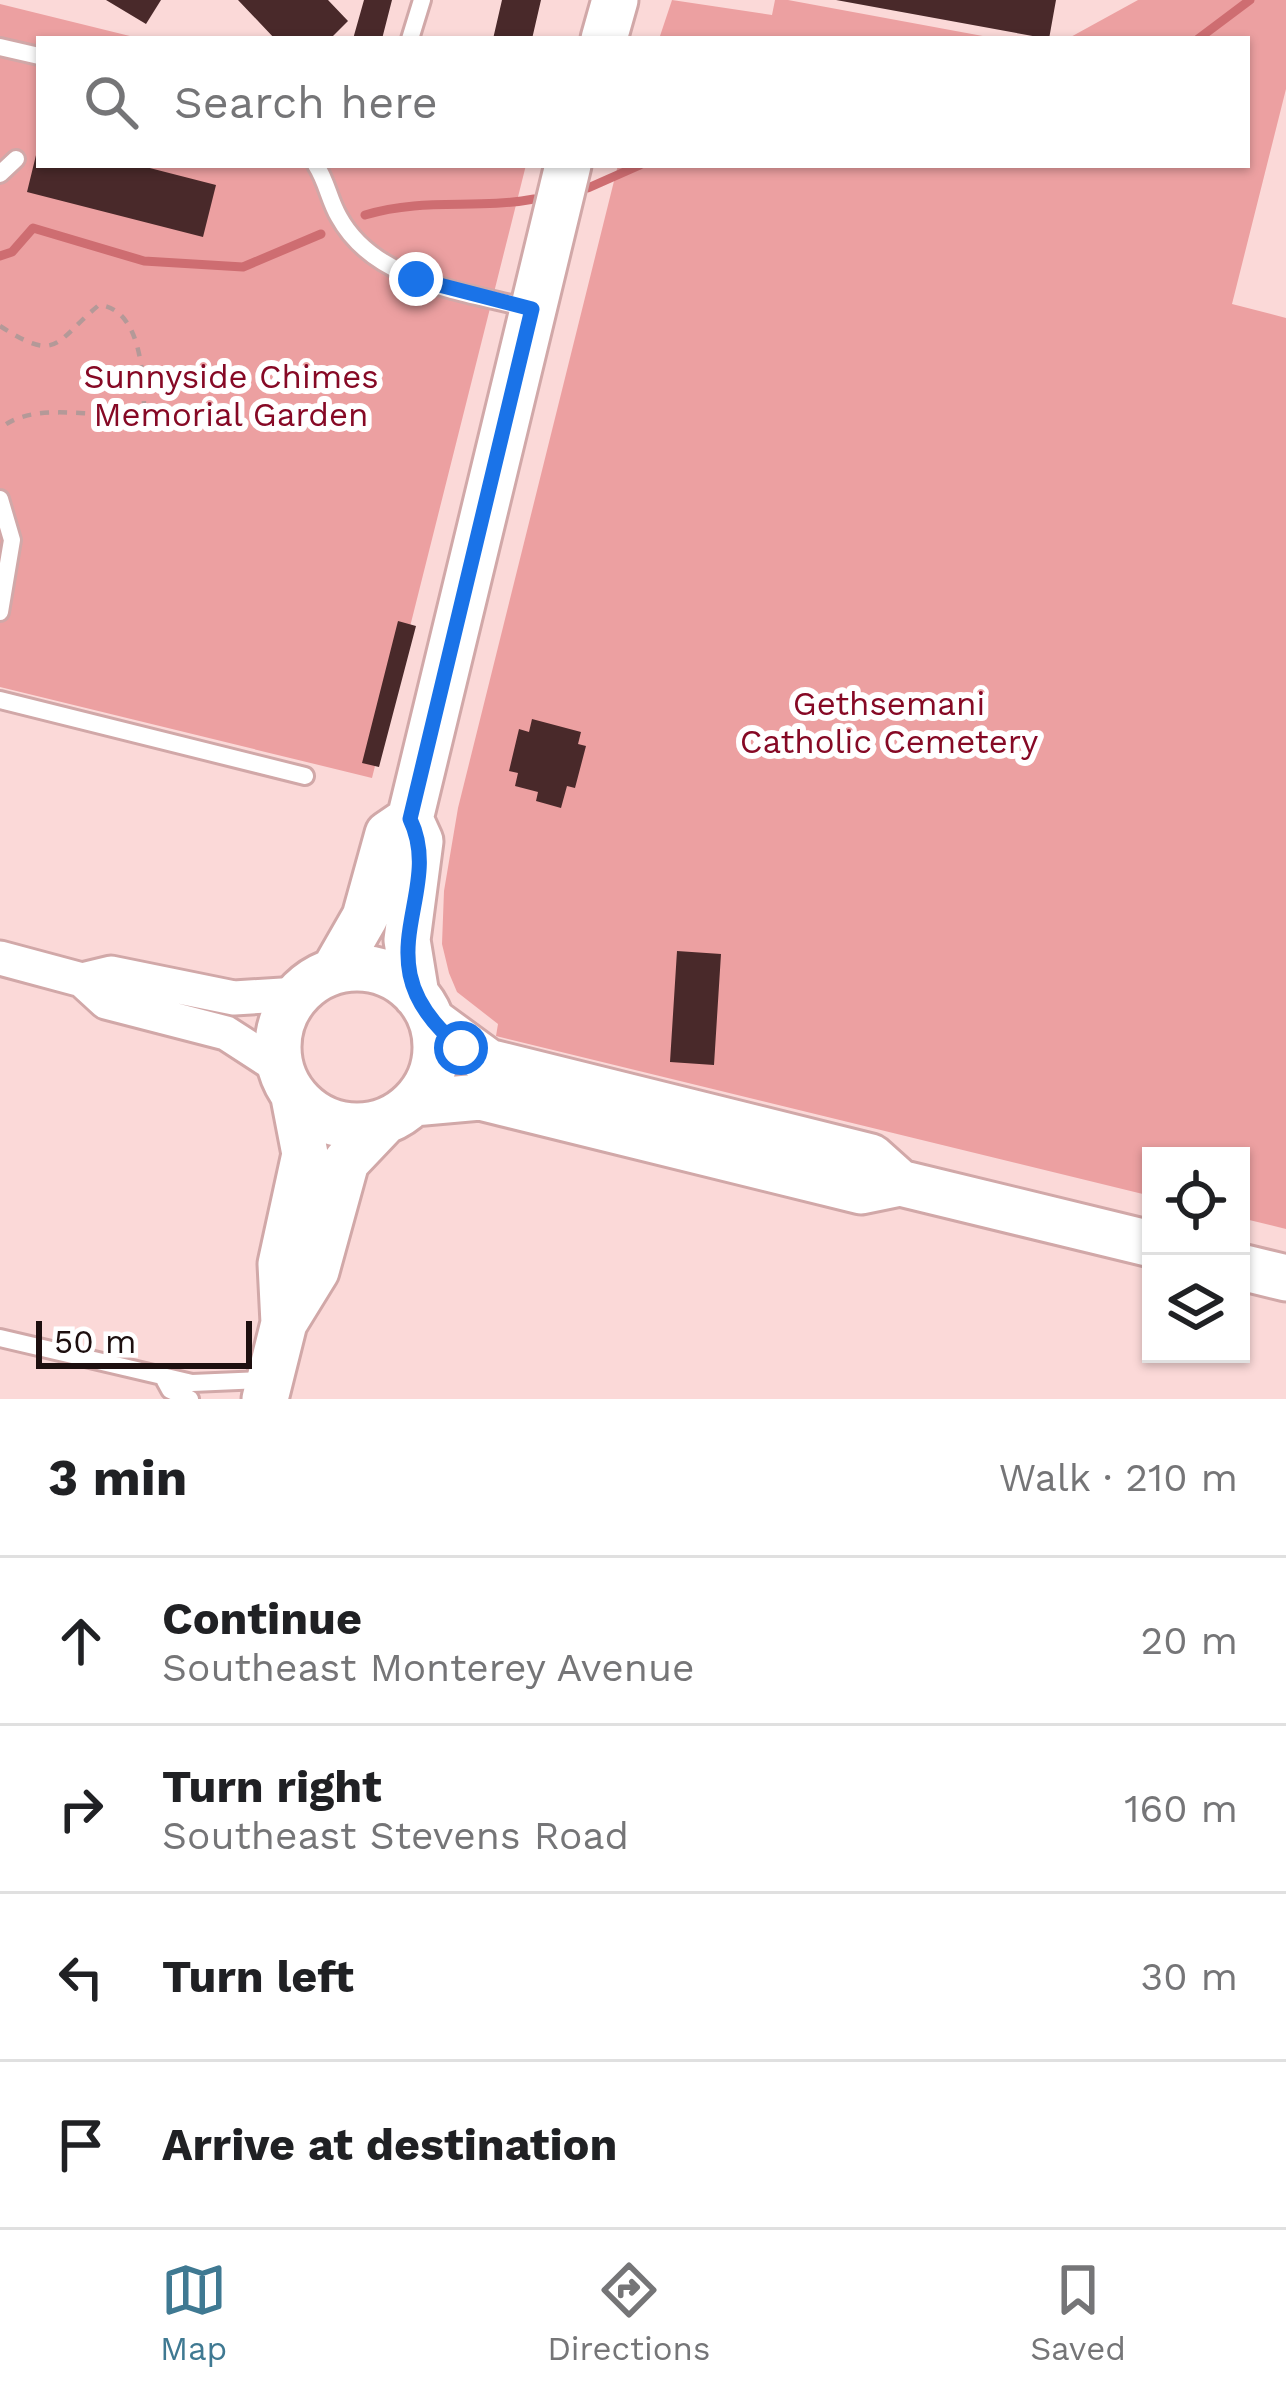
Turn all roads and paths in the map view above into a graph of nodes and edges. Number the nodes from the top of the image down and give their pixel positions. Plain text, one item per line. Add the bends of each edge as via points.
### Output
1 (422, 0) edge
2 (615, 0) edge
3 (411, 36) edge
4 (605, 36) edge
5 (0, 47) edge
6 (36, 55) edge
7 (16, 159) dead end
8 (317, 168) edge
9 (567, 168) edge
10 (0, 174) edge
11 (532, 309) junction
12 (0, 326) edge
13 (0, 428) edge
14 (0, 499) edge
15 (0, 612) edge
16 (0, 700) edge
17 (305, 776) dead end
18 (410, 819) junction
19 (0, 958) edge
20 (82, 980) junction
21 (316, 982) junction
22 (424, 1008) junction
23 (287, 1082) junction
24 (399, 1113) junction
25 (900, 1183) junction
26 (1142, 1242) edge
27 (1250, 1269) edge
28 (1286, 1278) edge
29 (284, 1323) junction
30 (0, 1338) edge
31 (164, 1378) junction
32 (267, 1389) edge
33 (190, 1399) edge

1 - 3 lane
2 - 4 street
5 - 6 lane
7 - 10 lane
8 - 11 lane via 340,220 384,264
9 - 11 street
11 - 18 street
12 - 13 path via 38,348 56,345 99,305 112,306 134,340 144,414 37,412
14 - 15 lane via 12,540
16 - 17 lane
18 - 21 street via 388,834 365,917
18 - 22 street via 420,841 407,940
19 - 20 street
20 - 21 street via 111,974 248,999
20 - 23 street via 106,1002 226,1033
21 - 22 street via 377,970
21 - 23 street via 278,1032
22 - 24 street via 434,1065
22 - 25 street via 488,1062 872,1157
23 - 24 street via 328,1121 347,1126
23 - 29 street via 306,1139 281,1264
24 - 25 street via 480,1096 862,1191
24 - 29 street via 346,1162 316,1271
25 - 26 street
27 - 28 street
29 - 32 street
30 - 31 lane
31 - 32 lane
31 - 33 lane

